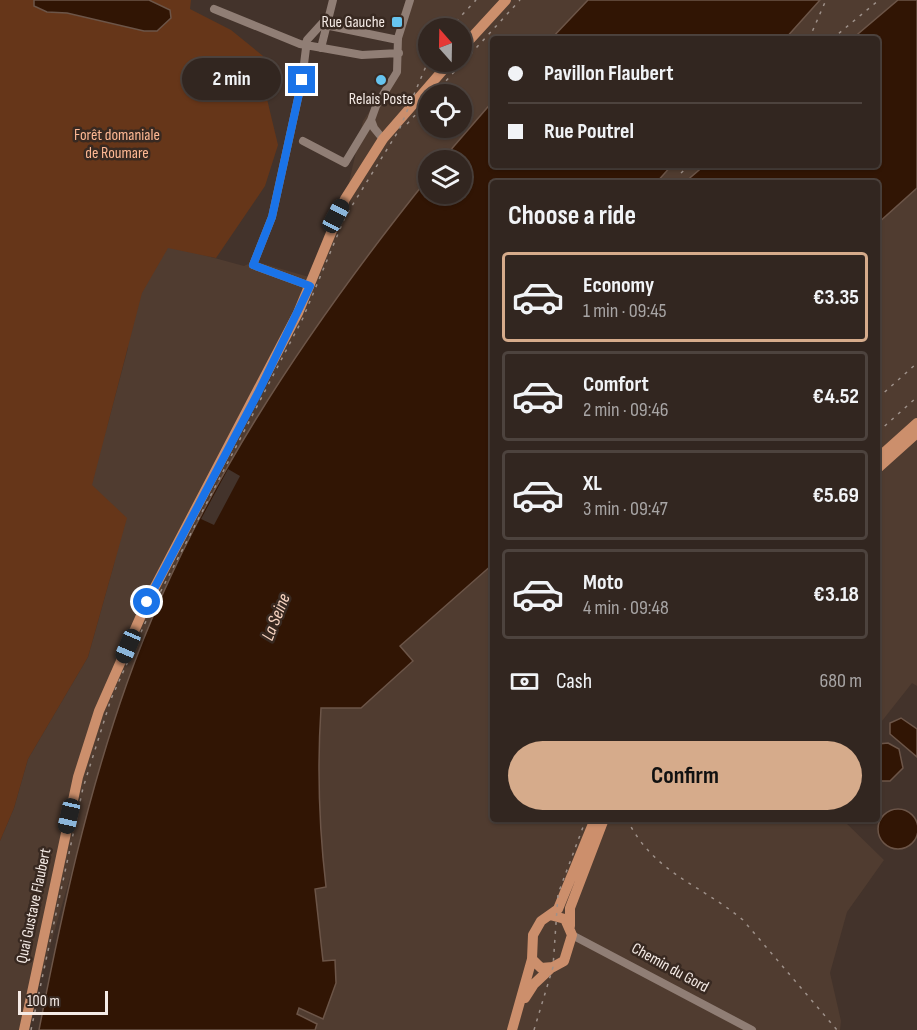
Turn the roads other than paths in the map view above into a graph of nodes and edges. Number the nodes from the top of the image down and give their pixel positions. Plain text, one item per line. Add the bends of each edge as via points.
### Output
1 (333, 0) edge
2 (410, 0) edge
3 (506, 0) edge
4 (214, 9) dead end
5 (326, 22) junction
6 (472, 37) edge
7 (398, 40) junction
8 (306, 45) junction
9 (321, 48) junction
10 (399, 53) junction
11 (441, 72) edge
12 (371, 120) junction
13 (383, 139) junction
14 (303, 141) dead end
15 (310, 286) junction
16 (917, 423) edge
17 (917, 433) edge
18 (880, 456) edge
19 (880, 466) edge
20 (594, 822) edge
21 (603, 822) edge
22 (550, 915) junction
23 (571, 930) junction
24 (532, 959) junction
25 (551, 968) junction
26 (522, 1003) junction
27 (24, 1030) edge
28 (512, 1030) edge
29 (752, 1030) edge

1 - 5 street
2 - 7 street
3 - 6 main road
4 - 8 street
5 - 7 street
5 - 8 street
5 - 9 street
7 - 10 street
8 - 9 street
8 - 15 street via 272,217 253,265
9 - 10 street via 362,55
10 - 12 street via 395,79
11 - 13 main road, Quai Gustave Flaubert
12 - 13 street
12 - 14 street via 345,163
13 - 15 main road, Quai Gustave Flaubert via 336,216
15 - 27 main road, Quai Gustave Flaubert via 147,602 99,711 78,777
16 - 18 main road
17 - 19 main road
20 - 22 main road via 558,909
21 - 23 main road via 570,908
22 - 23 main road via 558,915
22 - 24 main road via 533,935
23 - 25 main road via 564,961
23 - 29 street, Chemin du Gord
24 - 25 main road via 541,969
24 - 26 main road
25 - 26 main road
26 - 28 main road

